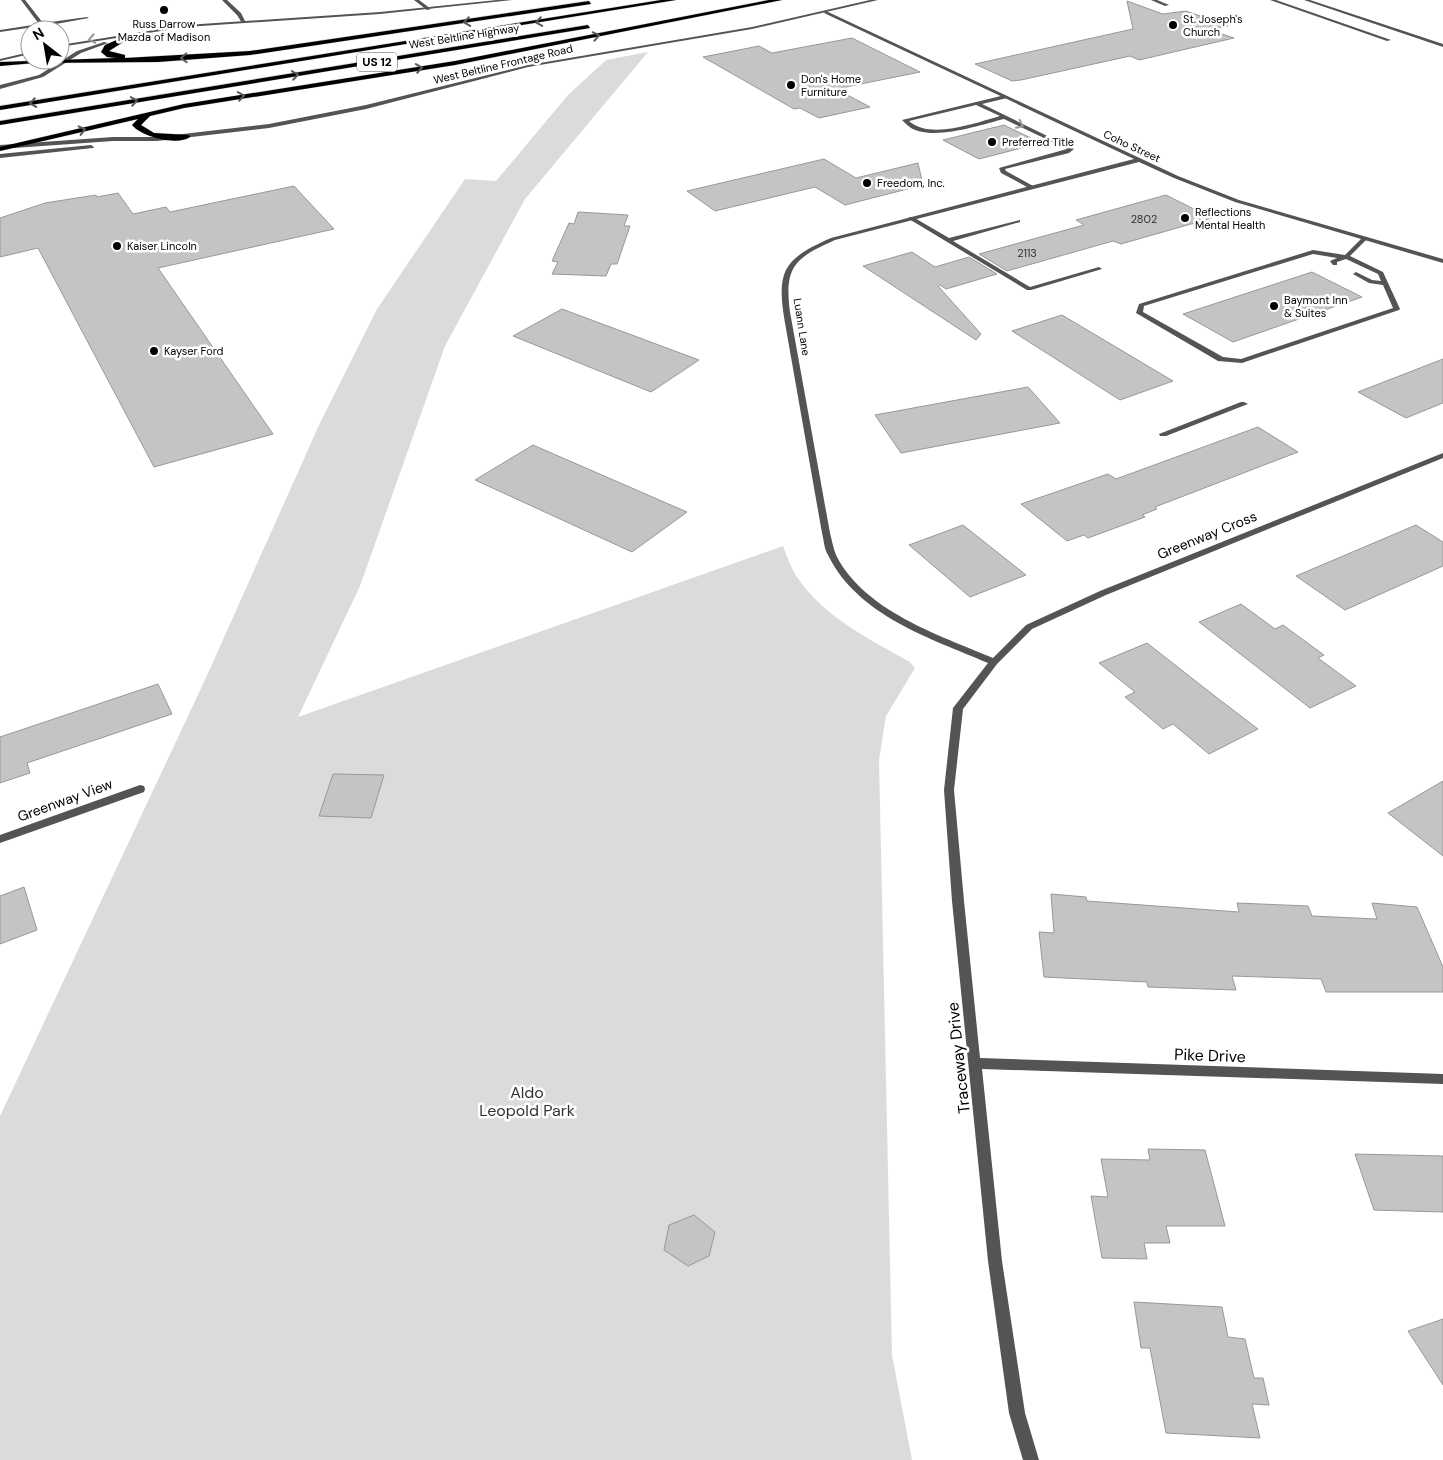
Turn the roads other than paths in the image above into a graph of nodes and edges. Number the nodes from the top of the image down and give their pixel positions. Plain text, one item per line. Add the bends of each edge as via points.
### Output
1 (23, 0) edge
2 (224, 0) edge
3 (416, 0) edge
4 (510, 0) edge
5 (673, 0) edge
6 (753, 0) edge
7 (779, 0) edge
8 (876, 0) edge
9 (1153, 0) edge
10 (1272, 0) edge
11 (1306, 0) edge
12 (593, 2) dead end
13 (1167, 5) dead end
14 (429, 9) junction
15 (826, 12) junction
16 (87, 18) dead end
17 (39, 20) edge
18 (70, 20) edge
19 (244, 22) junction
20 (618, 22) dead end
21 (600, 25) dead end
22 (20, 28) edge
23 (0, 31) edge
24 (126, 38) junction
25 (1389, 40) dead end
26 (70, 44) edge
27 (1443, 46) edge
28 (20, 55) edge
29 (70, 58) edge
30 (0, 60) edge
31 (158, 60) junction
32 (70, 62) edge
33 (20, 63) edge
34 (0, 64) edge
35 (51, 70) edge
36 (0, 87) edge
37 (1005, 97) junction
38 (976, 103) junction
39 (0, 108) edge
40 (149, 113) junction
41 (1004, 117) junction
42 (0, 123) edge
43 (186, 136) junction
44 (133, 140) junction
45 (17, 145) junction
46 (0, 148) edge
47 (0, 156) edge
48 (1138, 160) junction
49 (1031, 187) junction
50 (911, 218) junction
51 (1018, 221) dead end
52 (1365, 238) junction
53 (948, 240) junction
54 (1346, 257) junction
55 (1443, 261) edge
56 (1335, 264) dead end
57 (1099, 269) dead end
58 (1356, 274) dead end
59 (1385, 283) junction
60 (1244, 404) dead end
61 (1163, 434) dead end
62 (1443, 455) edge
63 (994, 662) junction
64 (140, 789) dead end
65 (0, 839) edge
66 (976, 1063) junction
67 (1443, 1080) edge
68 (1031, 1460) edge

1 - 17 street
2 - 19 street
3 - 14 street
4 - 14 street
5 -> 39 highway, West Beltline Highway / US 12
6 - 20 highway
40 -> 7 highway via 455,63
8 - 15 street, West Beltline Frontage Road
9 - 13 street
10 - 25 street
11 - 27 street
12 -> 31 highway via 293,48
14 - 19 street
15 - 37 street, Coho Street
15 - 43 street, West Beltline Frontage Road via 752,28 528,66 319,117
16 - 18 street
19 - 24 street
19 -> 26 street via 141,31
42 -> 21 highway, West Beltline Highway / US 12
22 - 23 street
24 - 29 street via 99,44
24 - 31 highway via 105,52 110,56
28 - 30 street
31 - 32 highway
33 - 34 highway
35 - 36 street
37 - 38 street
37 - 48 street, Coho Street
38 - 41 street
38 - 41 street via 905,120 918,129 938,132
40 - 43 highway via 136,125 143,131 161,136
45 -> 40 highway
41 -> 49 street via 1071,150 1002,168 1003,172
43 - 44 street, West Beltline Frontage Road
44 - 45 street, West Beltline Frontage Road
44 - 47 street, West Beltline Frontage Road
45 - 46 highway
48 - 49 street, Luann Lane
48 - 52 street, Coho Street via 1237,201
49 - 50 street, Luann Lane
50 - 53 street
50 - 63 street, Luann Lane via 833,239 812,248 789,268 786,279 786,302 826,533 832,554 844,574 866,597 903,621
51 - 53 street
52 - 54 street
52 - 55 street, Coho Street
53 - 57 street via 1029,289
54 - 56 street via 1333,261
54 - 59 street via 1381,273
54 - 59 street via 1312,252 1141,305 1139,313 1221,359 1242,360 1397,308
58 - 59 street via 1371,282
60 - 61 street
62 - 63 street, Greenway Cross via 1076,604 1029,627
63 - 66 street, Traceway Drive via 958,708 949,790
64 - 65 street, Greenway View
66 - 67 street, Pike Drive
66 - 68 street, Traceway Drive via 995,1261 1017,1414

